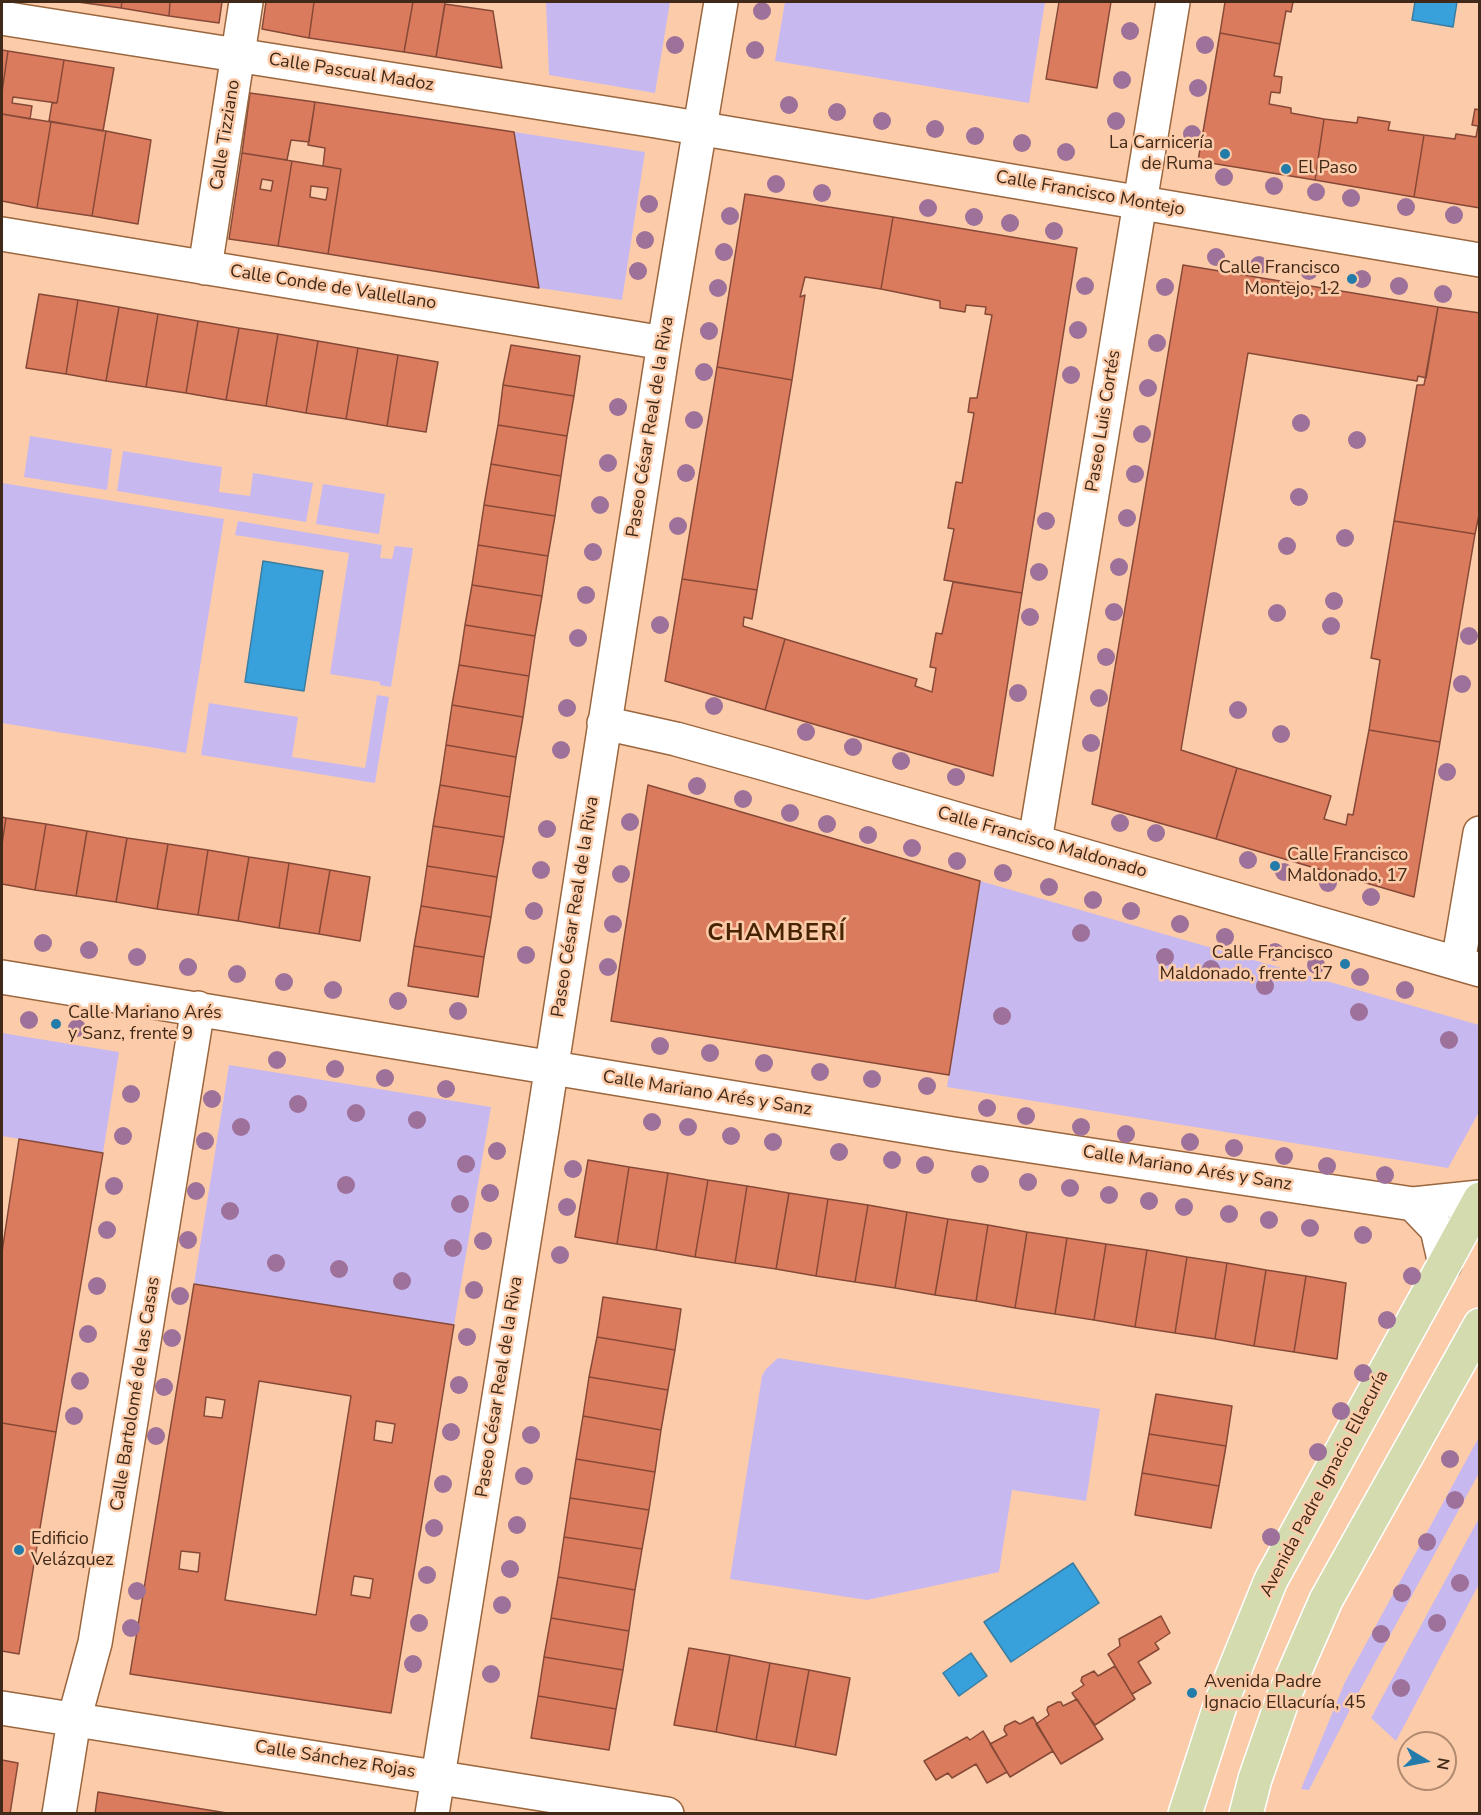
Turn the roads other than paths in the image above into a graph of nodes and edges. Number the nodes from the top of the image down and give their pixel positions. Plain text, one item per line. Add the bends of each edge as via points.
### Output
1 (246, 2) edge
2 (722, 2) edge
3 (1173, 2) edge
4 (2, 18) edge
5 (238, 56) junction
6 (700, 128) junction
7 (1140, 202) junction
8 (2, 234) edge
9 (1479, 260) edge
10 (206, 268) junction
11 (664, 343) junction
12 (604, 723) junction
13 (1479, 833) edge
14 (1035, 841) junction
15 (1469, 967) edge
16 (2, 977) edge
17 (198, 1008) junction
18 (551, 1068) junction
19 (1479, 1198) edge
20 (1413, 1204) junction
21 (1445, 1264) junction
22 (1479, 1325) edge
23 (2, 1708) edge
24 (74, 1720) junction
25 (438, 1776) junction
26 (59, 1814) edge
27 (432, 1814) edge
28 (667, 1814) edge
29 (1185, 1814) edge
30 (1246, 1814) edge

1 - 5 street, Calle Tizziano
2 - 6 street, Paseo César Real de la Riva
3 - 7 street, Paseo Luis Cortés
4 - 5 street, Calle Pascual Madoz
5 - 6 street, Calle Pascual Madoz
5 - 10 street, Calle Tizziano
6 - 7 street, Calle Francisco Montejo
6 - 11 street, Paseo César Real de la Riva
7 - 9 street, Calle Francisco Montejo
7 - 14 street, Paseo Luis Cortés
8 - 10 street, Calle Conde de Vallellano
10 - 11 street, Calle Conde de Vallellano
11 - 12 street, Paseo César Real de la Riva
12 - 14 street, Calle Francisco Maldonado via 676,738
12 - 18 street, Paseo César Real de la Riva
13 - 15 street
14 - 15 street, Calle Francisco Maldonado
16 - 17 street, Calle Mariano Arés y Sanz
17 - 18 street, Calle Mariano Arés y Sanz
17 - 24 street, Calle Bartolomé de las Casas via 96,1643
18 - 20 street, Calle Mariano Arés y Sanz
18 - 25 street, Paseo César Real de la Riva
19 - 20 street, Calle Mariano Arés y Sanz
19 - 21 main road, Avenida Padre Ignacio Ellacuría
20 - 21 street via 1437,1229
21 - 29 main road, Avenida Padre Ignacio Ellacuría via 1271,1580 1224,1694
22 - 30 main road via 1326,1600 1284,1696
23 - 24 street, Calle Sánchez Rojas
24 - 25 street, Calle Sánchez Rojas
24 - 26 street, Calle Bartolomé de las Casas
25 - 27 street, Paseo César Real de la Riva
25 - 28 street, Calle Sánchez Rojas

